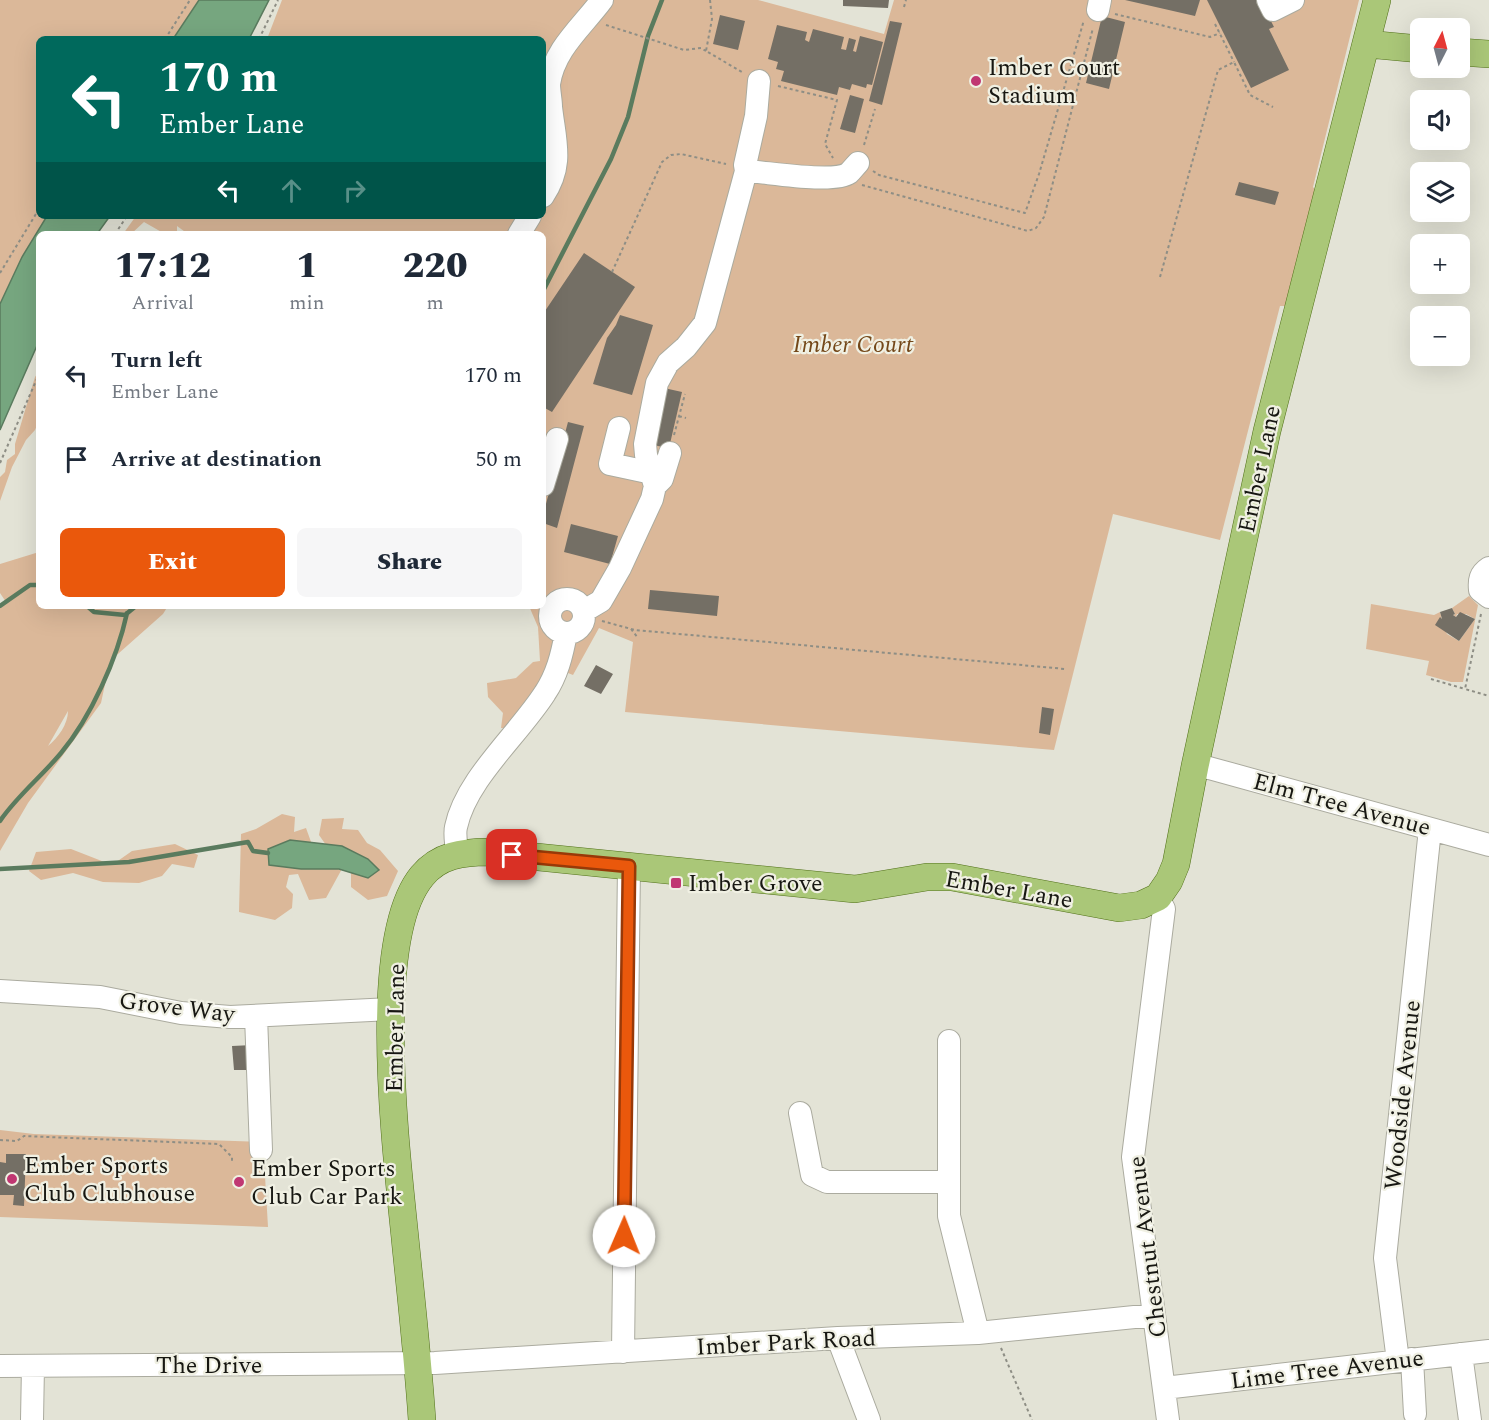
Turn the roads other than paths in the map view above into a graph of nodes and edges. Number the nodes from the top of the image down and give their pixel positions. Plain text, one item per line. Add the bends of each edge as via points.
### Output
1 (603, 0) edge
2 (1268, 0) edge
3 (1293, 0) edge
4 (1377, 0) edge
5 (1367, 44) junction
6 (1410, 48) edge
7 (1470, 53) edge
8 (1489, 54) edge
9 (759, 81) road end
10 (850, 169) road end
11 (746, 171) junction
12 (546, 190) edge
13 (619, 428) dead end
14 (557, 439) dead end
15 (670, 453) road end
16 (546, 475) edge
17 (654, 480) junction
18 (1489, 568) edge
19 (1488, 596) edge
20 (548, 602) edge
21 (585, 614) junction
22 (566, 633) junction
23 (1195, 766) junction
24 (1430, 829) junction
25 (1489, 845) edge
26 (457, 854) junction
27 (629, 866) junction
28 (1158, 897) junction
29 (0, 991) edge
30 (391, 1009) junction
31 (256, 1016) junction
32 (949, 1041) dead end
33 (800, 1113) dead end
34 (261, 1150) dead end
35 (949, 1182) junction
36 (1154, 1315) junction
37 (986, 1332) junction
38 (838, 1338) junction
39 (1489, 1351) edge
40 (623, 1352) junction
41 (1461, 1354) junction
42 (1405, 1360) junction
43 (418, 1363) junction
44 (0, 1366) edge
45 (33, 1366) junction
46 (1164, 1388) junction
47 (1415, 1414) dead end
48 (32, 1420) edge
49 (423, 1420) edge
50 (869, 1420) edge
51 (1168, 1420) edge
52 (1470, 1420) edge

1 - 12 street via 568,38 556,60 549,85 558,158
2 - 3 street via 1273,10
4 - 5 main road, Ember Lane
5 - 6 main road
5 - 23 main road, Ember Lane via 1267,431
7 - 8 main road
9 - 11 street
10 - 11 street via 820,178
11 - 17 street via 705,323 668,363 657,383 645,444
13 - 17 street via 610,464
14 - 16 street
15 - 17 street via 662,479
17 - 21 street via 643,521 620,568 601,601
18 - 19 street via 1482,572 1479,581 1480,590
20 - 21 street via 568,598 579,602
20 - 22 street via 552,623
21 - 22 street via 581,627
22 - 26 street via 557,669 544,694 471,790 456,828
23 - 24 street, Elm Tree Avenue
23 - 28 main road, Ember Lane via 1176,864
24 - 25 street, Elm Tree Avenue
24 - 42 street, Woodside Avenue via 1385,1258
26 - 27 main road, Ember Lane via 488,852
26 - 30 main road, Ember Lane via 431,866 408,900 396,950
27 - 28 main road, Ember Lane via 855,889 927,877 952,877 1119,908 1142,905
27 - 40 street
28 - 36 street, Chestnut Avenue via 1164,909 1133,1157
29 - 31 street, Grove Way via 100,997 208,1016
30 - 31 street, Grove Way
30 - 43 main road, Ember Lane via 399,1175
31 - 34 street
32 - 35 street
33 - 35 street via 812,1175 827,1182
35 - 37 street via 949,1216
36 - 37 street, Imber Park Road
36 - 46 street, Chestnut Avenue
37 - 38 street, Imber Park Road
38 - 40 street, Imber Park Road
38 - 50 street
39 - 41 street, Lime Tree Avenue
40 - 43 street, Imber Park Road
41 - 42 street, Lime Tree Avenue
41 - 52 street
42 - 46 street, Lime Tree Avenue
42 - 47 street, Woodside Avenue
43 - 45 street, The Drive
43 - 49 main road, Ember Lane
44 - 45 street, The Drive
45 - 48 street
46 - 51 street, Chestnut Avenue

